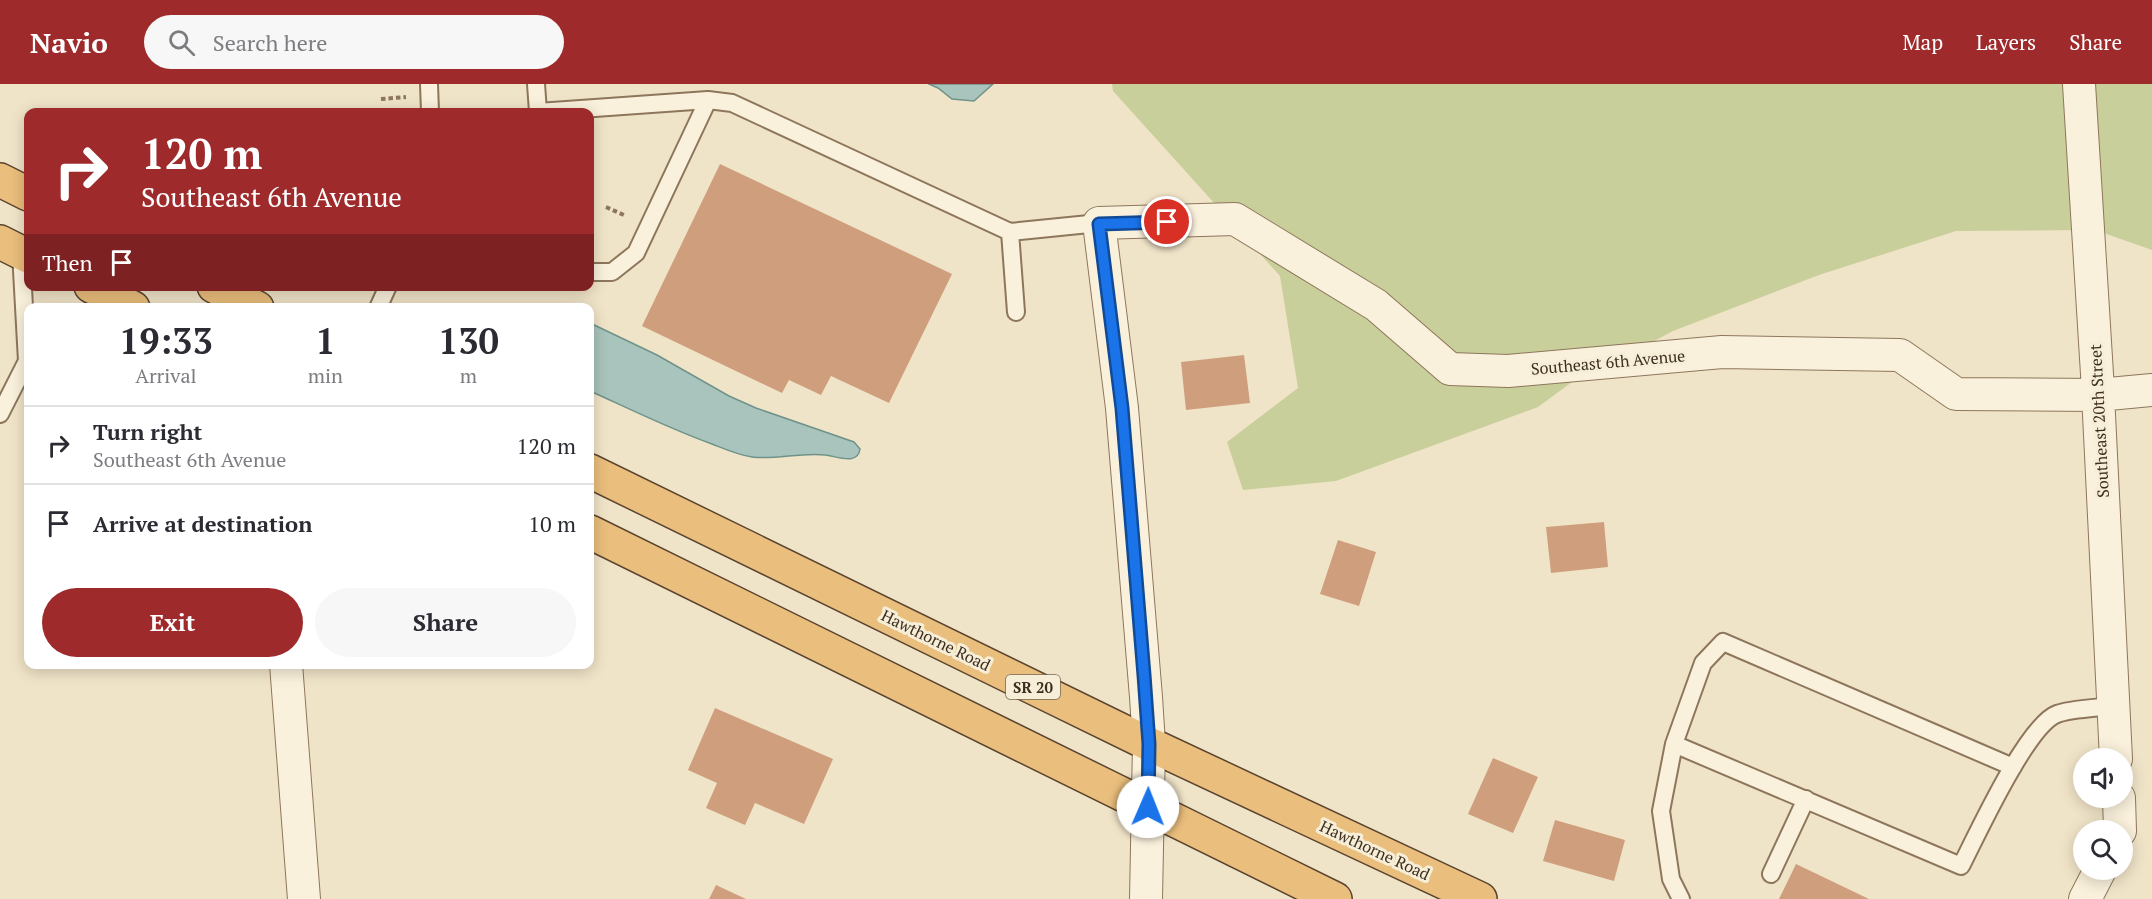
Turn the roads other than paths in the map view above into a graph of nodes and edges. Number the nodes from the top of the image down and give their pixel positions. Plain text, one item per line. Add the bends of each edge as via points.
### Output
1 (429, 84) edge
2 (537, 84) edge
3 (2079, 84) edge
4 (708, 100) junction
5 (430, 108) edge
6 (538, 108) edge
7 (594, 108) edge
8 (0, 180) edge
9 (24, 192) edge
10 (1099, 224) junction
11 (1010, 232) junction
12 (17, 250) edge
13 (594, 272) edge
14 (224, 291) edge
15 (247, 303) edge
16 (1016, 312) dead end
17 (24, 320) edge
18 (24, 368) edge
19 (2152, 390) edge
20 (2098, 395) junction
21 (0, 414) edge
22 (594, 473) edge
23 (594, 534) edge
24 (286, 669) edge
25 (2112, 706) junction
26 (1149, 744) junction
27 (1674, 744) junction
28 (2115, 748) edge
29 (2013, 767) junction
30 (1806, 799) junction
31 (1148, 807) junction
32 (1771, 874) dead end
33 (2095, 880) edge
34 (304, 899) edge
35 (1146, 899) edge
36 (1335, 899) edge
37 (1480, 899) edge
38 (1681, 899) edge
39 (2085, 899) edge

1 - 5 lane
2 - 6 lane
3 - 20 street, Southeast 20th Street
4 - 7 lane
4 - 11 lane via 748,109
4 - 13 lane via 636,253 612,272
8 - 9 highway
10 - 11 lane
10 - 20 street, Southeast 6th Avenue via 1235,219 1377,305 1450,369 1508,371 1722,352 1900,355 1956,394
10 - 26 street via 1122,408
11 - 16 lane
12 - 17 lane
14 - 15 highway
18 - 21 lane
19 - 20 street, Southeast 6th Avenue
20 - 25 street, Southeast 20th Street
22 - 26 highway, Hawthorne Road / SR 20
23 - 31 highway
24 - 34 street
25 - 28 street, Southeast 20th Street
25 - 29 lane via 2055,714 2031,737
26 - 31 street
26 - 37 highway, Hawthorne Road / SR 20
27 - 29 lane via 1703,663 1723,642
27 - 30 lane
27 - 38 lane via 1661,811 1671,879
29 - 30 lane via 1961,866
30 - 32 lane
31 - 35 street
31 - 36 highway
33 - 39 street

